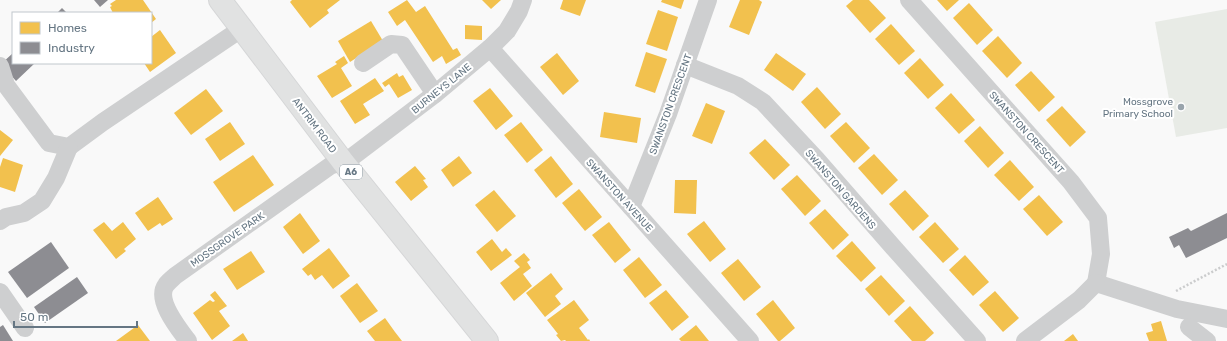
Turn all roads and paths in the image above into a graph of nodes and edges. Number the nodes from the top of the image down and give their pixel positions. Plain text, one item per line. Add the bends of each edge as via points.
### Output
1 (220, 0) edge
2 (523, 0) edge
3 (708, 0) edge
4 (909, 0) edge
5 (242, 29) junction
6 (490, 48) junction
7 (363, 63) dead end
8 (685, 65) junction
9 (0, 66) edge
10 (435, 94) junction
11 (69, 147) junction
12 (343, 162) junction
13 (631, 207) junction
14 (0, 221) edge
15 (1227, 264) edge
16 (1096, 283) junction
17 (0, 292) edge
18 (1177, 309) junction
19 (1227, 319) edge
20 (1189, 327) dead end
21 (24, 328) dead end
22 (188, 341) edge
23 (487, 341) edge
24 (750, 341) edge
25 (977, 341) edge
26 (1025, 341) edge
27 (1207, 341) edge

1 - 5 main road, ANTRIM ROAD / A6
2 - 6 street, BURNEYS LANE via 507,31
3 - 8 street, SWANSTON CRESCENT
4 - 16 street, SWANSTON CRESCENT via 1071,182 1098,218 1101,254
5 - 11 street
5 - 12 main road, ANTRIM ROAD / A6
6 - 10 street, BURNEYS LANE
6 - 13 street, SWANSTON AVENUE
7 - 10 street via 392,44 402,45
8 - 13 street, SWANSTON CRESCENT
8 - 25 street, SWANSTON GARDENS via 738,86 763,102
9 - 11 street via 6,85 49,144
10 - 12 street, BURNEYS LANE
11 - 14 street via 56,178 42,201 24,213
12 - 22 street, MOSSGROVE PARK via 330,166 175,276 165,286 163,298 173,321
12 - 23 main road, ANTRIM ROAD / A6
13 - 24 street, SWANSTON AVENUE
15 - 18 path via 1174,292
16 - 18 street
16 - 26 street via 1080,300
17 - 21 street
18 - 19 street
20 - 27 street

